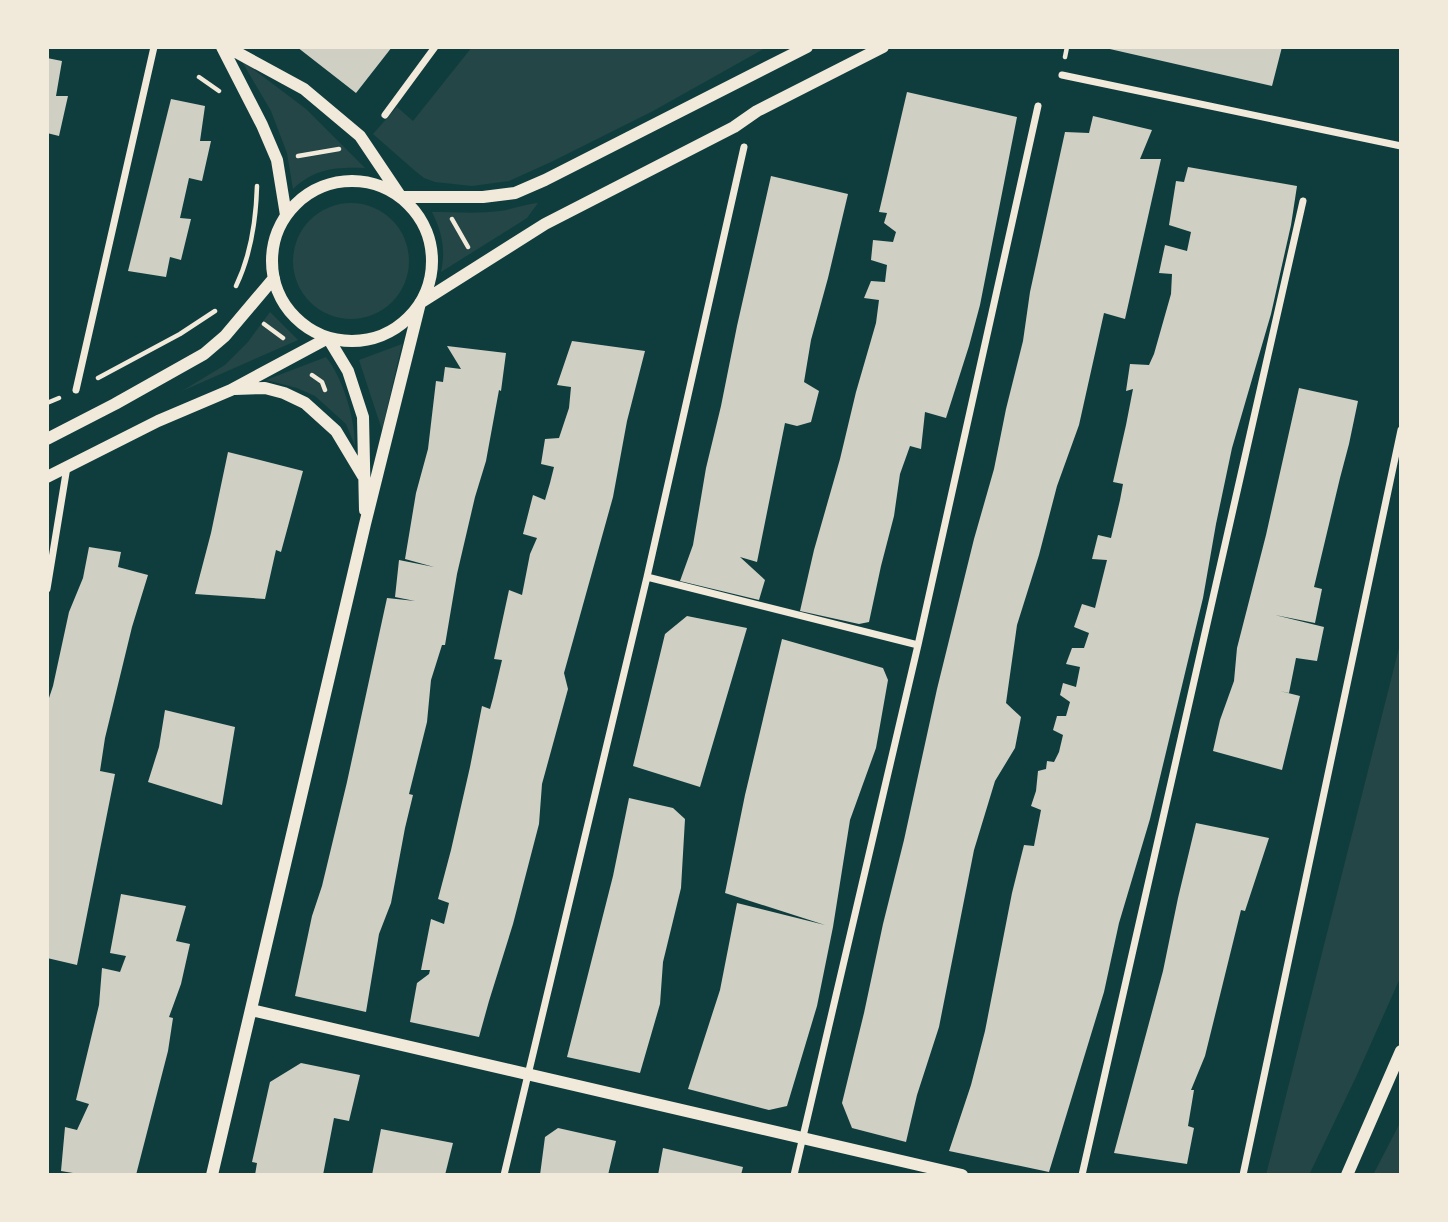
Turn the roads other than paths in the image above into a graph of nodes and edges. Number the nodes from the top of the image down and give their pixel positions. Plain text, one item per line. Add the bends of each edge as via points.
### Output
1 (154, 47) edge
2 (222, 47) edge
3 (227, 47) edge
4 (435, 47) edge
5 (807, 47) edge
6 (883, 47) edge
7 (1062, 75) dead end
8 (1038, 106) dead end
9 (385, 114) dead end
10 (1401, 146) edge
11 (744, 147) dead end
12 (401, 197) junction
13 (1303, 201) dead end
14 (286, 215) junction
15 (274, 278) junction
16 (420, 303) junction
17 (328, 338) junction
18 (76, 390) road end
19 (231, 390) junction
20 (1401, 430) edge
21 (47, 439) edge
22 (67, 467) junction
23 (47, 477) edge
24 (363, 478) junction
25 (365, 524) junction
26 (647, 577) junction
27 (47, 589) edge
28 (918, 645) junction
29 (251, 1010) junction
30 (1401, 1051) edge
31 (528, 1074) junction
32 (803, 1138) junction
33 (212, 1175) edge
34 (504, 1175) edge
35 (793, 1175) edge
36 (962, 1175) edge
37 (1082, 1175) edge
38 (1243, 1175) edge
39 (1347, 1175) edge

1 - 18 street
2 - 14 street via 277,160
3 - 12 street via 304,89 360,136
4 - 9 street
5 - 12 street via 515,193
6 - 16 street via 545,224
7 - 10 street
8 - 28 street
11 - 26 street
12 - 14 street via 378,185 353,180 327,184 304,196
12 - 16 street via 428,235 432,258
13 - 37 street
14 - 15 street via 276,234
15 - 17 street via 293,315
15 - 21 street via 204,354
16 - 17 street via 403,323 380,336 354,341
16 - 25 street
17 - 19 street
17 - 24 street via 348,371 363,417
19 - 22 street
19 - 24 street via 265,388 305,403 336,431
20 - 38 street
22 - 23 street
22 - 27 street
24 - 25 street
25 - 29 street
26 - 28 street
26 - 31 street
28 - 32 street
29 - 31 street
29 - 33 street
30 - 39 street
31 - 32 street
31 - 34 street
32 - 35 street
32 - 36 street

